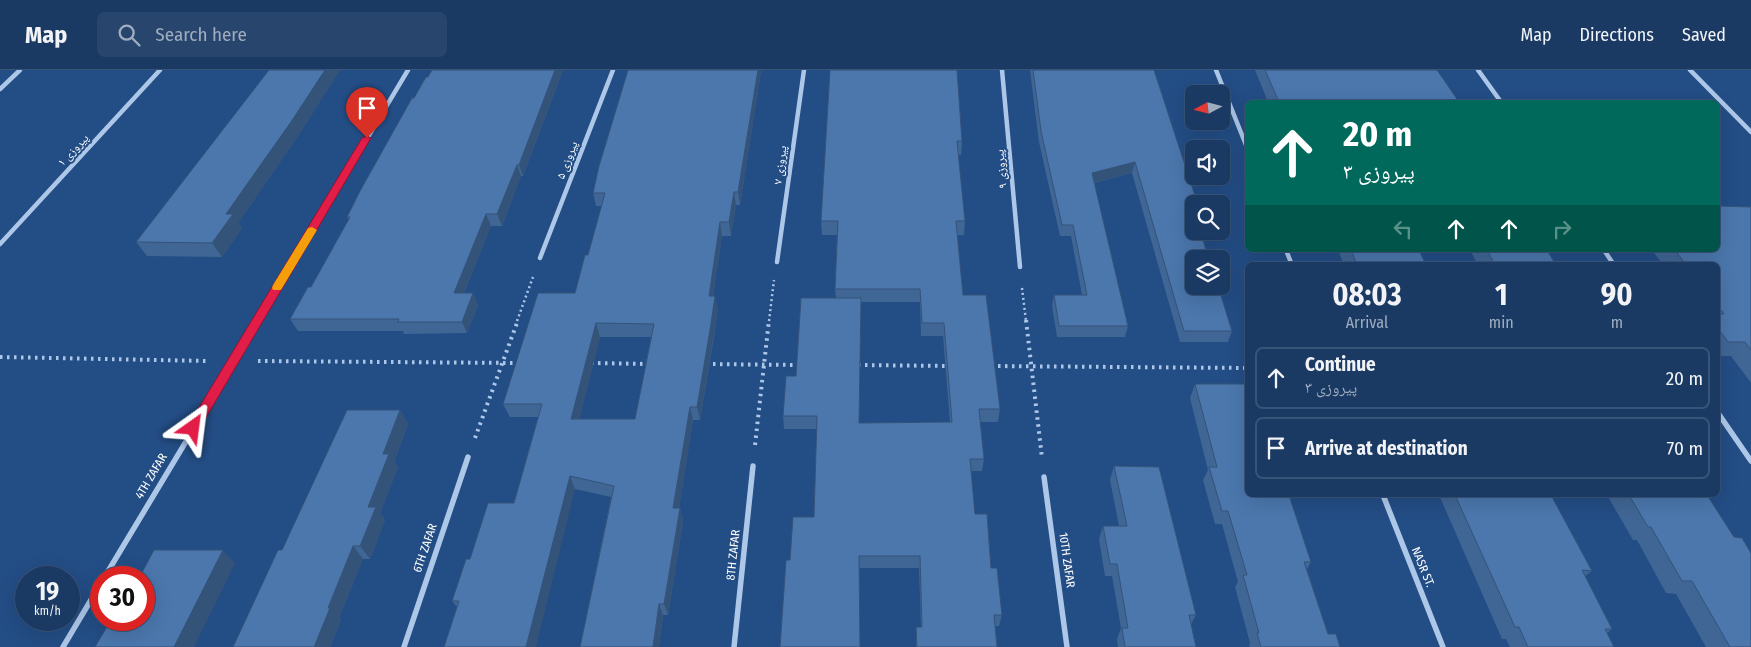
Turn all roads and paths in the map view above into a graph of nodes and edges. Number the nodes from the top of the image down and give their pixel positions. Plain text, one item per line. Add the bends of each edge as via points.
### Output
1 (20, 70) edge
2 (160, 70) edge
3 (408, 70) edge
4 (612, 70) edge
5 (804, 70) edge
6 (1002, 70) edge
7 (1216, 70) edge
8 (1478, 70) edge
9 (1690, 70) edge
10 (0, 89) edge
11 (1500, 100) edge
12 (1720, 100) edge
13 (1720, 100) edge
14 (1751, 132) edge
15 (1245, 142) edge
16 (0, 244) edge
17 (540, 258) joint
18 (777, 262) joint
19 (1020, 267) joint
20 (0, 356) edge
21 (233, 361) junction
22 (502, 363) junction
23 (521, 363) edge
24 (589, 363) edge
25 (658, 364) edge
26 (696, 364) edge
27 (765, 364) junction
28 (804, 365) edge
29 (854, 365) edge
30 (952, 366) edge
31 (982, 366) edge
32 (1032, 367) junction
33 (1245, 368) edge
34 (1720, 416) edge
35 (468, 457) joint
36 (1751, 460) edge
37 (753, 466) joint
38 (1044, 477) joint
39 (1383, 497) edge
40 (111, 566) edge
41 (90, 602) edge
42 (63, 647) edge
43 (404, 647) edge
44 (734, 647) edge
45 (1067, 647) edge
46 (1443, 647) edge

1 - 10 street
2 - 16 street, پیروزی ۱
3 - 21 street, 4TH ZAFAR
4 - 17 street, پیروزی ۵
5 - 18 street, پیروزی ۷
6 - 19 street, پیروزی ۹
7 - 15 street
8 - 11 street
9 - 13 street
12 - 14 street
17 - 22 path
18 - 27 path
19 - 32 path
20 - 21 path
21 - 22 path
21 - 40 street, 4TH ZAFAR
22 - 23 path
22 - 35 path
24 - 25 path
26 - 27 path
27 - 28 path
27 - 37 path
29 - 30 path
31 - 32 path
32 - 33 path
32 - 38 path
34 - 36 street
35 - 43 street, 6TH ZAFAR
37 - 44 street, 8TH ZAFAR
38 - 45 street, 10TH ZAFAR
39 - 46 street, NASR ST.
41 - 42 street

